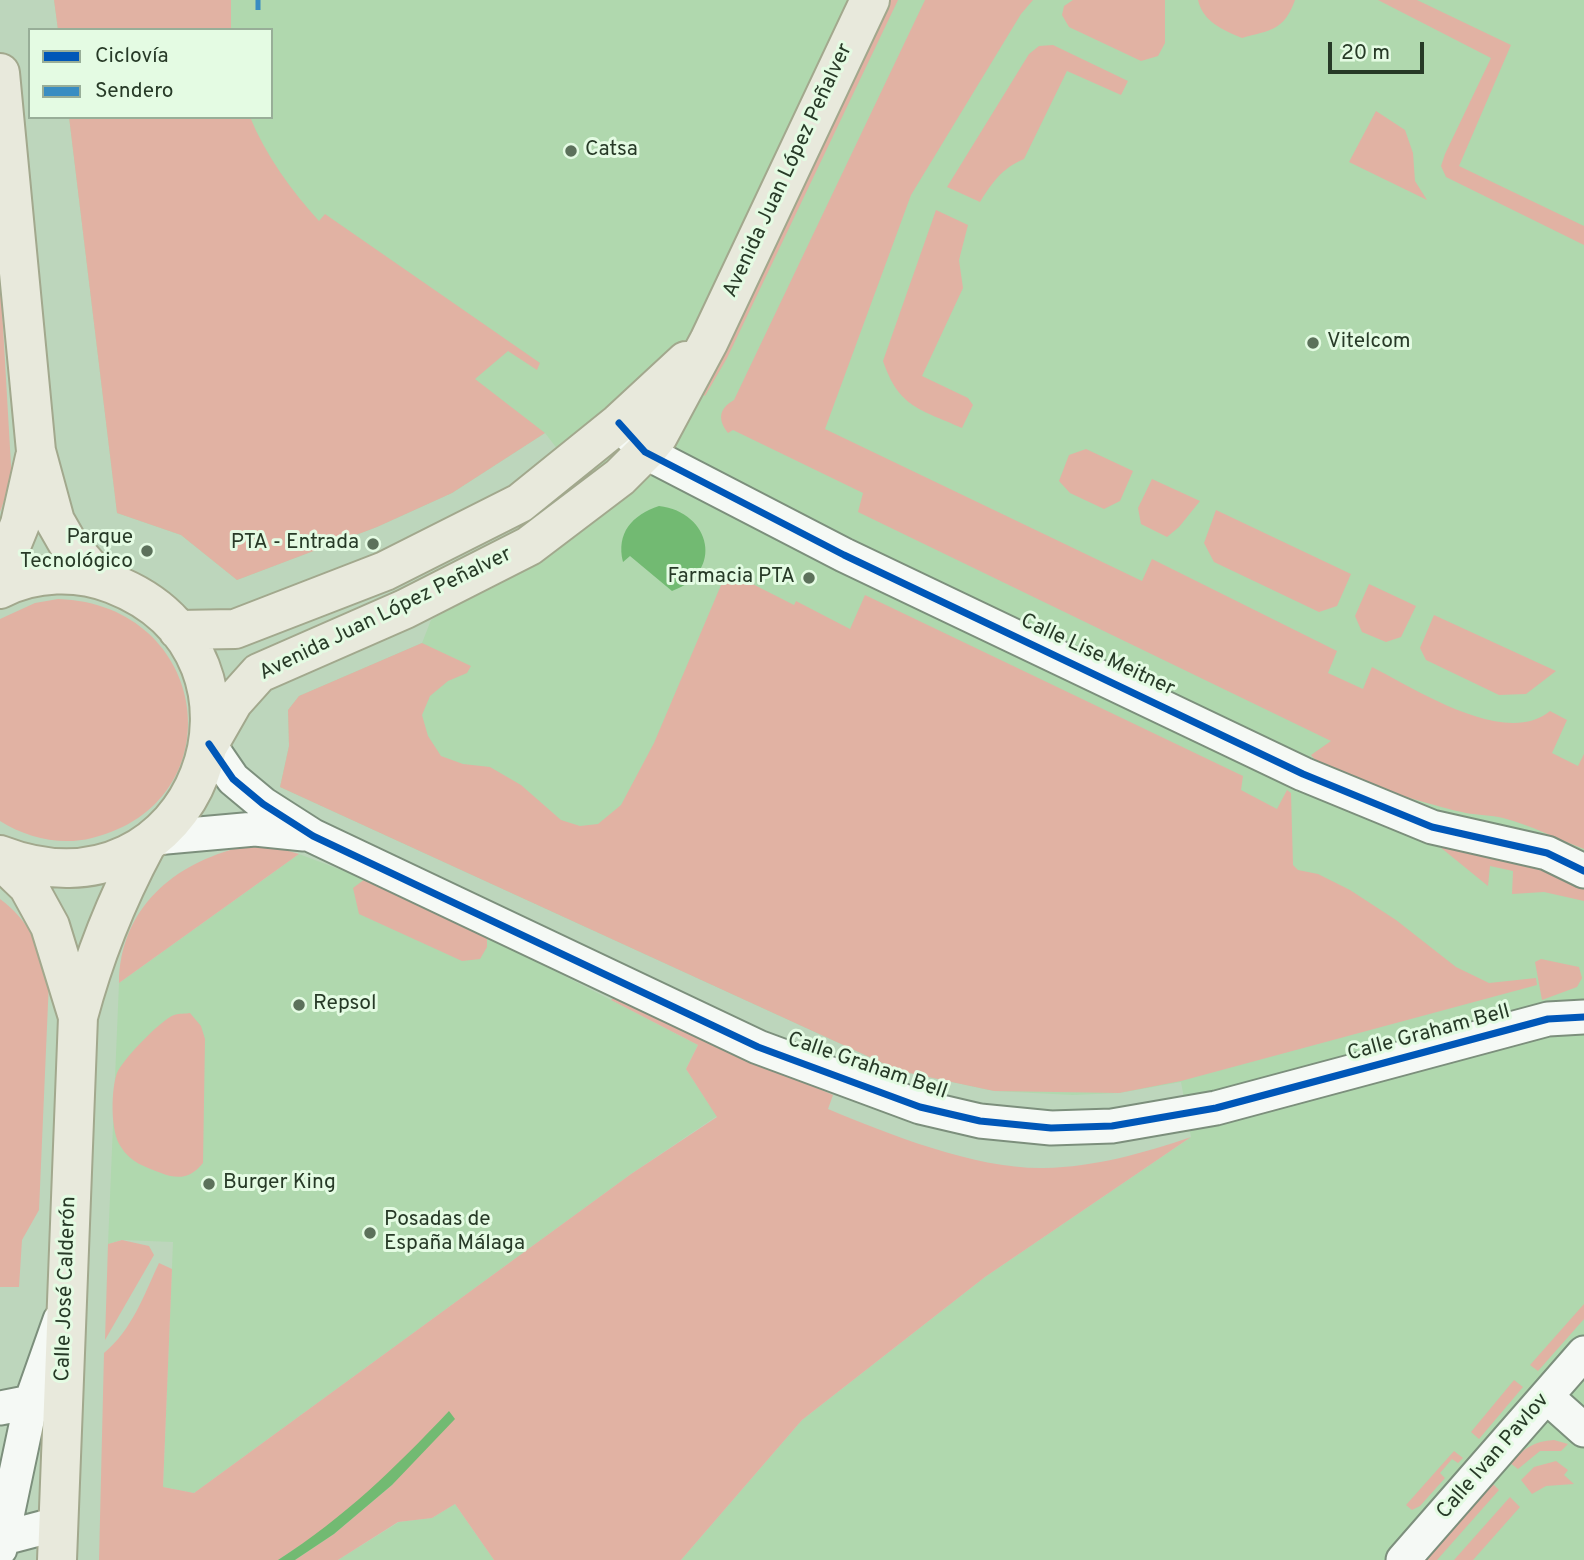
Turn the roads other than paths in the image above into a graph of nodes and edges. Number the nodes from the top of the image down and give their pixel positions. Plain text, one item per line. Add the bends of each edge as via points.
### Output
1 (870, 0) edge
2 (0, 73) edge
3 (709, 341) junction
4 (620, 423) junction
5 (36, 451) junction
6 (645, 452) junction
7 (0, 573) edge
8 (99, 579) junction
9 (0, 589) edge
10 (178, 630) junction
11 (209, 744) junction
12 (313, 836) junction
13 (151, 841) junction
14 (0, 857) edge
15 (1584, 871) edge
16 (1584, 998) edge
17 (78, 1017) junction
18 (1584, 1017) edge
19 (1548, 1019) junction
20 (66, 1305) junction
21 (1584, 1353) edge
22 (1547, 1397) junction
23 (15, 1405) edge
24 (1584, 1430) edge
25 (1, 1542) edge
26 (57, 1542) edge
27 (1403, 1560) edge

1 - 3 main road, Avenida Juan López Peñalver
2 - 5 main road
3 - 4 main road, Avenida Juan López Peñalver
3 - 6 main road, Avenida Juan López Peñalver
4 - 6 street, Calle Lise Meitner
4 - 10 main road, Avenida Juan López Peñalver via 520,503 385,571 235,629
5 - 7 main road via 20,524
5 - 8 main road via 55,521
6 - 11 main road, Avenida Juan López Peñalver via 620,477 529,546 259,673 233,702
6 - 15 street, Calle Lise Meitner via 844,555 1346,793 1432,827 1547,853
8 - 9 main road via 45,575
8 - 10 main road via 139,596
10 - 11 main road via 195,655 205,684 211,714
11 - 12 street, Calle Graham Bell via 233,779
11 - 13 main road via 200,779 187,801
12 - 13 street, Calle Graham Bell via 255,829
12 - 19 street, Calle Graham Bell via 758,1046 920,1107 980,1121 1051,1128 1112,1126 1216,1108
13 - 14 main road via 110,862 71,870
13 - 17 main road, Calle José Calderón via 101,940
14 - 17 main road, Calle José Calderón via 28,886 50,926
16 - 19 street, Calle Graham Bell
17 - 20 main road, Calle José Calderón
18 - 19 street, Calle Graham Bell
20 - 23 street
20 - 26 main road, Calle José Calderón
21 - 22 street, Calle Ivan Pavlov
22 - 24 street
22 - 27 street, Calle Ivan Pavlov
23 - 25 street
25 - 26 street

